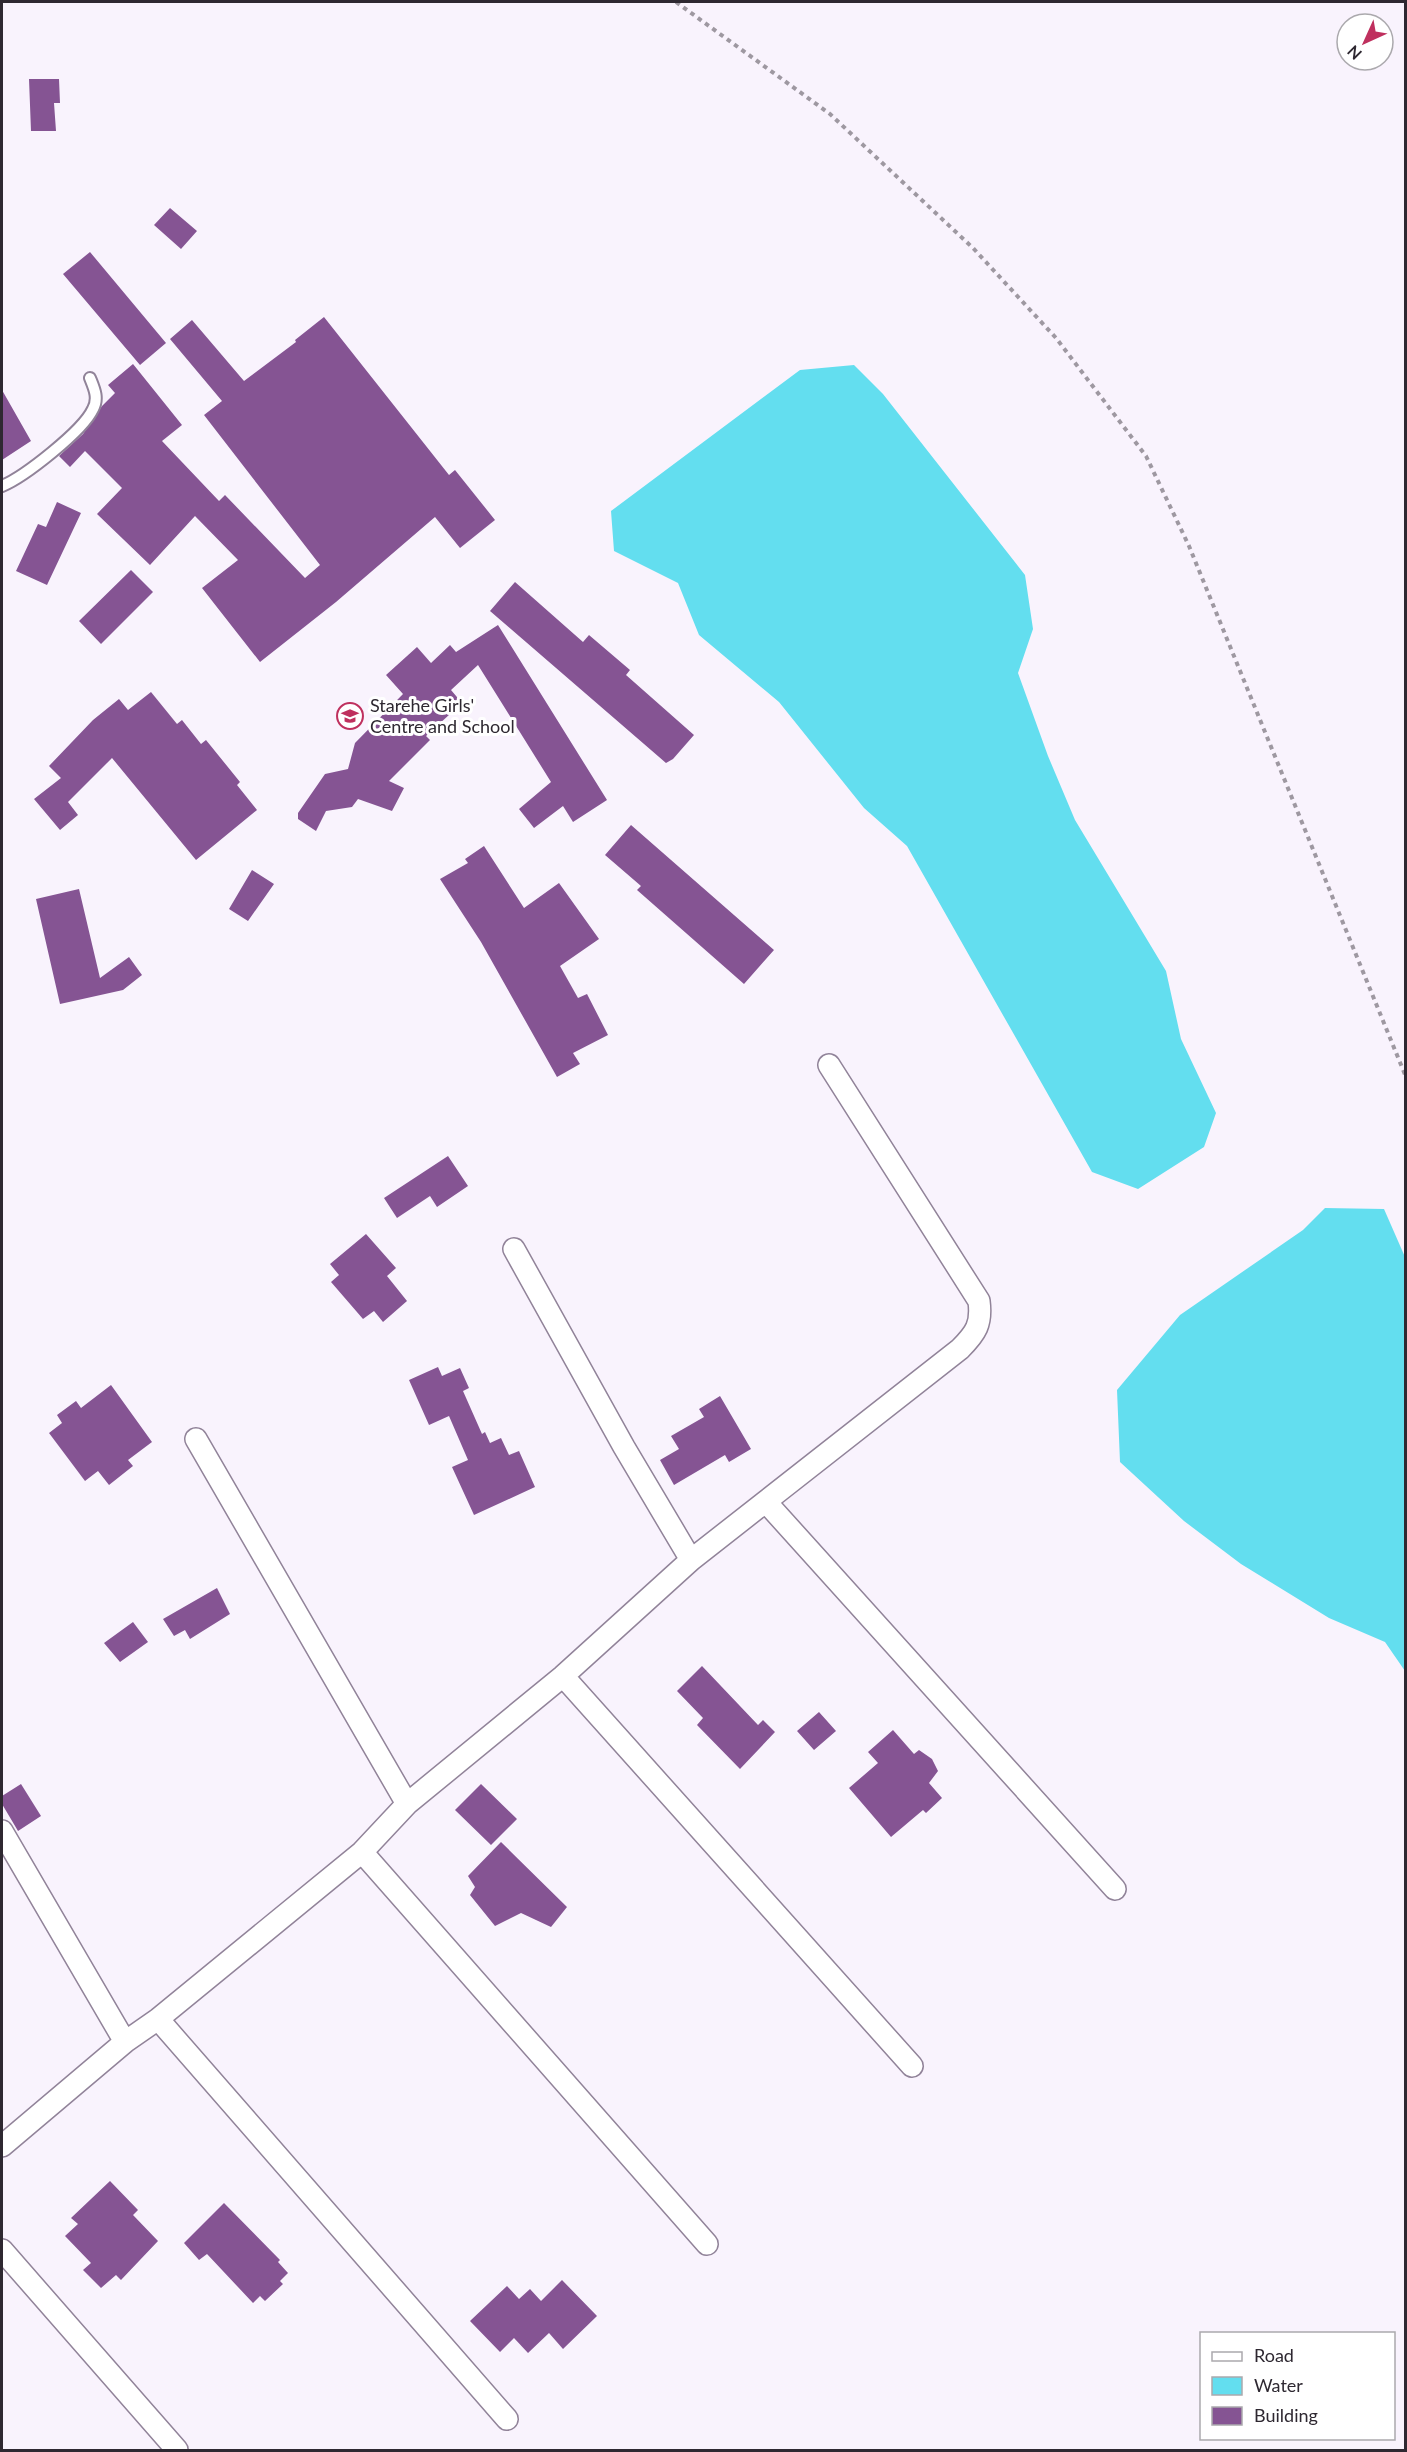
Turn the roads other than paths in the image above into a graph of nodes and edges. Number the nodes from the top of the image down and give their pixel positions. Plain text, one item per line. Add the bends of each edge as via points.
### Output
1 (90, 378) dead end
2 (2, 486) edge
3 (829, 1065) dead end
4 (514, 1249) dead end
5 (196, 1439) dead end
6 (766, 1502) junction
7 (691, 1560) junction
8 (563, 1676) junction
9 (407, 1804) junction
10 (2, 1831) edge
11 (362, 1852) junction
12 (1115, 1889) dead end
13 (158, 2019) junction
14 (125, 2042) junction
15 (912, 2066) dead end
16 (2, 2146) edge
17 (707, 2244) dead end
18 (2, 2250) edge
19 (507, 2419) dead end
20 (177, 2451) edge

1 - 2 lane via 96,392 94,407 85,421 27,473
3 - 6 street via 965,1275 979,1301 982,1319 975,1334 960,1349
4 - 7 street
5 - 9 street
6 - 7 street
6 - 12 street
7 - 8 street
8 - 9 street
8 - 15 street
9 - 11 street
10 - 14 street
11 - 13 street
11 - 17 street
13 - 14 street
13 - 19 street
14 - 16 street
18 - 20 street

